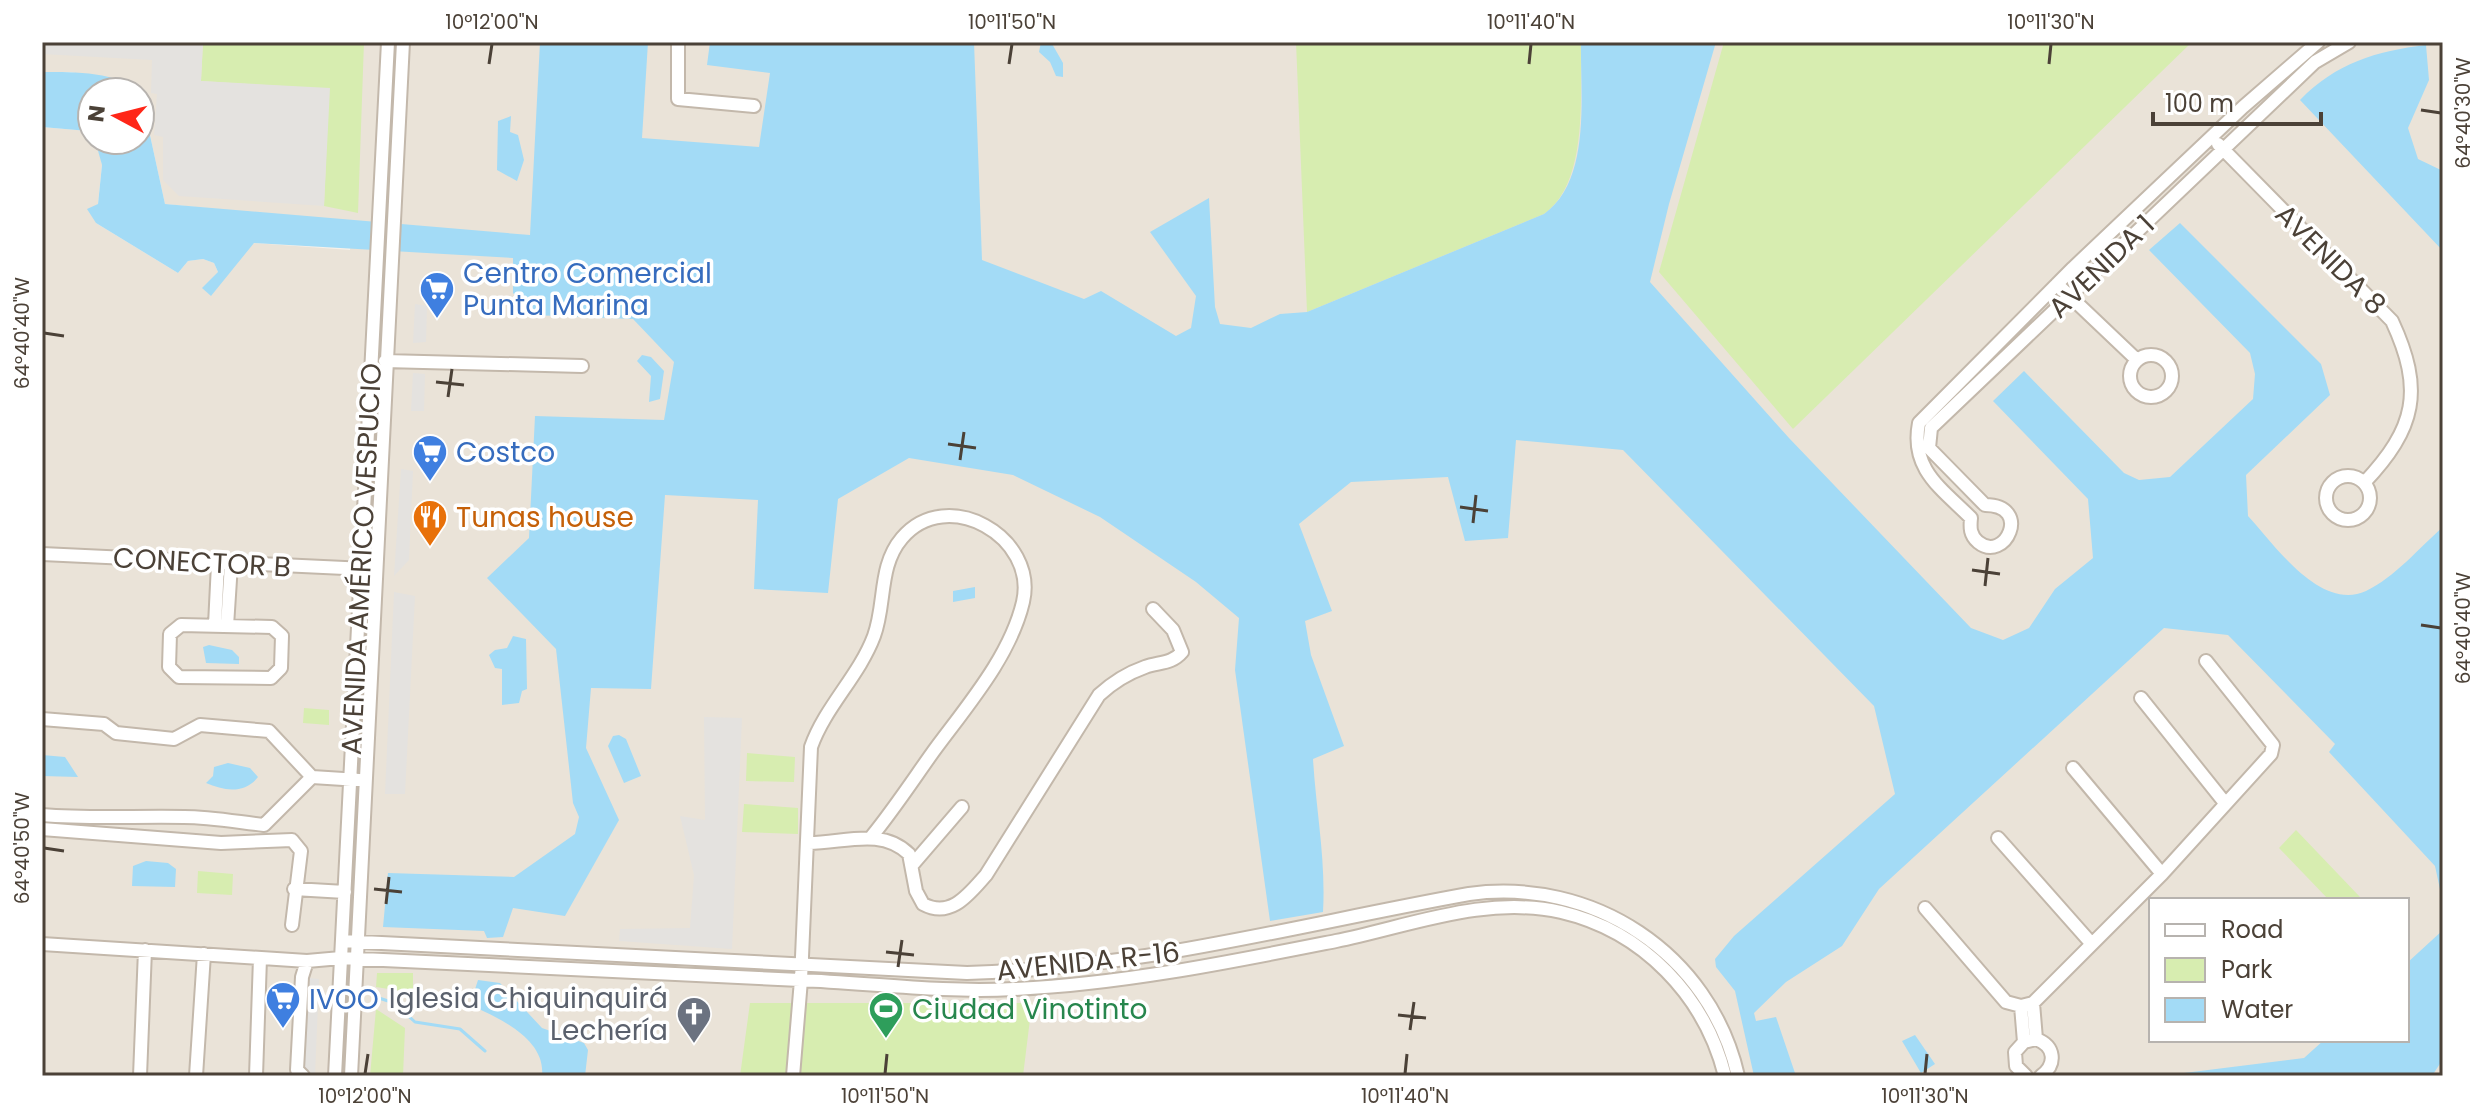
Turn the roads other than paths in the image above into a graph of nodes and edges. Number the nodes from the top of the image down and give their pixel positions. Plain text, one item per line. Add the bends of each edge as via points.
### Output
1 (388, 42) edge
2 (403, 42) edge
3 (678, 42) edge
4 (2318, 42) edge
5 (2348, 42) edge
6 (754, 106) dead end
7 (2212, 136) junction
8 (2223, 149) junction
9 (2120, 223) junction
10 (2132, 237) junction
11 (2057, 284) junction
12 (2069, 298) junction
13 (1988, 351) junction
14 (2137, 360) dead end
15 (385, 361) junction
16 (1998, 364) junction
17 (582, 366) dead end
18 (2364, 483) dead end
19 (1985, 505) junction
20 (1971, 518) junction
21 (42, 554) edge
22 (224, 564) junction
23 (361, 569) junction
24 (376, 570) junction
25 (1153, 609) dead end
26 (221, 626) junction
27 (2206, 661) dead end
28 (2141, 698) dead end
29 (42, 719) edge
30 (2073, 768) dead end
31 (312, 777) junction
32 (351, 779) junction
33 (366, 781) junction
34 (2225, 803) junction
35 (962, 807) dead end
36 (42, 815) edge
37 (42, 829) edge
38 (872, 836) junction
39 (1998, 838) dead end
40 (809, 843) junction
41 (913, 864) junction
42 (2162, 874) junction
43 (294, 889) junction
44 (1496, 890) junction
45 (345, 892) junction
46 (1498, 907) junction
47 (1925, 908) dead end
48 (292, 925) dead end
49 (342, 941) junction
50 (358, 942) junction
51 (2091, 943) junction
52 (42, 944) edge
53 (145, 950) junction
54 (204, 954) junction
55 (260, 958) junction
56 (341, 958) junction
57 (358, 958) junction
58 (307, 961) junction
59 (727, 961) junction
60 (802, 965) junction
61 (726, 978) junction
62 (805, 981) junction
63 (2027, 1005) junction
64 (2030, 1040) junction
65 (2020, 1075) edge
66 (140, 1076) edge
67 (196, 1076) edge
68 (256, 1076) edge
69 (303, 1076) edge
70 (335, 1076) edge
71 (351, 1076) edge
72 (793, 1076) edge
73 (800, 1076) edge
74 (1725, 1076) edge
75 (1738, 1076) edge
76 (2041, 1076) edge

1 - 23 street, AVENIDA AMÉRICO VESPUCIO
2 - 15 street, AVENIDA AMÉRICO VESPUCIO
3 - 6 street via 678,99
4 - 7 street, AVENIDA 1
5 - 8 street, AVENIDA 1 via 2315,62
7 - 8 street, AVENIDA 8
7 - 9 street, AVENIDA 1
8 - 10 street, AVENIDA 1
8 - 18 street, AVENIDA 8 via 2392,321 2407,354 2413,390 2407,425 2390,455
9 - 10 street
9 - 11 street, AVENIDA 1
10 - 12 street, AVENIDA 1
11 - 12 street
11 - 13 street, AVENIDA 1
12 - 14 street
12 - 16 street, AVENIDA 1
13 - 16 street
13 - 20 street, AVENIDA 1 via 1929,409 1916,438 1923,469
15 - 17 street
15 - 24 street, AVENIDA AMÉRICO VESPUCIO
16 - 19 street, AVENIDA 1 via 1942,415 1929,437 1936,459
19 - 20 street
19 - 20 street, AVENIDA 1 via 2005,510 2011,520 2005,541 1995,546 1975,539
21 - 22 street, CONECTOR B
22 - 23 street, CONECTOR B
22 - 26 street
23 - 24 street, CONECTOR B
23 - 32 street, AVENIDA AMÉRICO VESPUCIO
24 - 33 street, AVENIDA AMÉRICO VESPUCIO
25 - 41 street via 1173,630 1182,652 1176,660 1145,667 1099,695 986,875 962,901 942,910 923,904
26 - 26 street via 181,625 170,634 169,667 179,677 271,678 281,668 282,636 272,627
27 - 34 street via 2273,745 2271,754
28 - 34 street
29 - 31 street via 104,724 116,733 174,739 200,725 269,731
30 - 42 street
31 - 32 street
31 - 36 street via 264,825 183,817 98,820
32 - 33 street
32 - 45 street, AVENIDA AMÉRICO VESPUCIO
33 - 50 street, AVENIDA AMÉRICO VESPUCIO
34 - 42 street
35 - 41 street
37 - 43 street via 221,843 292,840 301,851
38 - 40 street
38 - 40 street via 1006,645 1024,598 1021,571 1009,542 968,518 952,516 913,529 890,557 875,633 811,747
38 - 41 street via 902,847
39 - 51 street
40 - 60 street
42 - 51 street
43 - 45 street
43 - 48 street
44 - 46 street
44 - 60 street, AVENIDA R-16 via 1198,949 1064,969 967,973
44 - 75 street, AVENIDA R-16 via 1564,898 1639,930 1702,990 1719,1019
45 - 49 street, AVENIDA AMÉRICO VESPUCIO
46 - 62 street, AVENIDA R-16 via 1339,941 1068,985 975,990
46 - 74 street, AVENIDA R-16 via 1562,912 1639,947 1697,1006
47 - 63 street via 2006,1002
49 - 50 street, AVENIDA R-16
49 - 56 street, AVENIDA AMÉRICO VESPUCIO
50 - 57 street, AVENIDA AMÉRICO VESPUCIO
50 - 59 street, AVENIDA R-16
51 - 63 street
52 - 53 street, AVENIDA R-16
53 - 54 street, AVENIDA R-16
53 - 66 street
54 - 55 street, AVENIDA R-16
54 - 67 street
55 - 58 street, AVENIDA R-16
55 - 68 street
56 - 57 street, AVENIDA R-16
56 - 58 street, AVENIDA R-16
56 - 70 street, AVENIDA AMÉRICO VESPUCIO
57 - 61 street, AVENIDA R-16
57 - 71 street, AVENIDA AMÉRICO VESPUCIO
58 - 69 street via 297,1070
59 - 60 street, AVENIDA R-16
59 - 61 street
60 - 62 street
61 - 62 street, AVENIDA R-16
62 - 72 street
62 - 73 street
63 - 64 street
64 - 65 street via 2015,1052
64 - 76 street via 2048,1046 2053,1057

